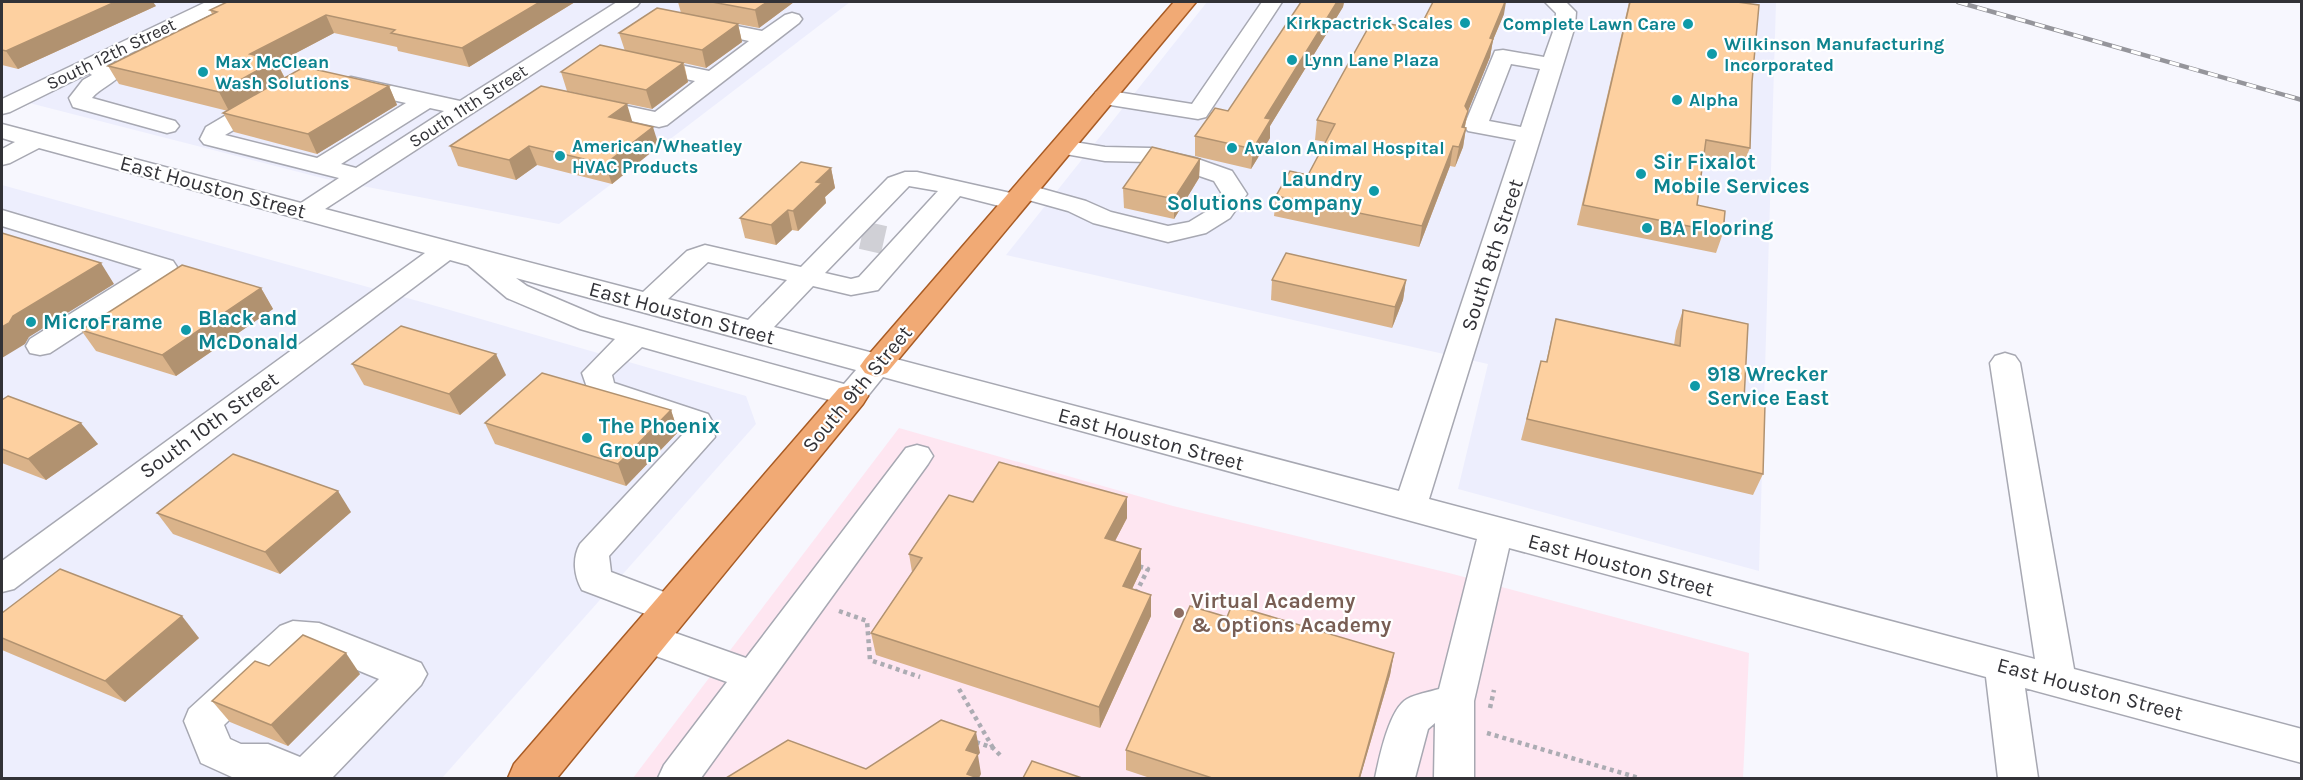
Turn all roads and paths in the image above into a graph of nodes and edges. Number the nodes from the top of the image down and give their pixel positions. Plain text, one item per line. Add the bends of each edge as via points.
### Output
1 (213, 2) edge
2 (1185, 2) edge
3 (1272, 2) edge
4 (1556, 2) edge
5 (630, 8) edge
6 (792, 19) dead end
7 (687, 22) edge
8 (766, 38) junction
9 (561, 46) junction
10 (591, 52) edge
11 (621, 59) edge
12 (1553, 65) junction
13 (86, 66) junction
14 (713, 78) junction
15 (331, 79) edge
16 (499, 86) junction
17 (284, 92) edge
18 (530, 93) edge
19 (1104, 97) junction
20 (427, 100) junction
21 (572, 102) edge
22 (2, 107) edge
23 (464, 109) junction
24 (167, 126) dead end
25 (2, 131) edge
26 (1530, 136) junction
27 (36, 140) junction
28 (1062, 147) junction
29 (2, 158) edge
30 (321, 166) junction
31 (360, 176) junction
32 (954, 188) junction
33 (1020, 196) junction
34 (305, 211) junction
35 (2, 218) edge
36 (875, 238) junction
37 (460, 254) junction
38 (807, 276) junction
39 (647, 304) junction
40 (753, 332) junction
41 (636, 336) junction
42 (40, 346) dead end
43 (2005, 363) dead end
44 (876, 366) junction
45 (851, 396) junction
46 (917, 456) dead end
47 (1410, 508) junction
48 (1496, 532) junction
49 (1130, 563) edge
50 (2, 579) edge
51 (1135, 596) edge
52 (809, 602) junction
53 (659, 624) junction
54 (2003, 666) junction
55 (754, 676) junction
56 (920, 677) dead end
57 (2057, 680) junction
58 (959, 689) dead end
59 (1457, 691) junction
60 (1484, 732) dead end
61 (973, 742) edge
62 (2301, 746) edge
63 (993, 748) junction
64 (1000, 755) dead end
65 (306, 778) edge
66 (530, 778) edge
67 (678, 778) edge
68 (1395, 778) edge
69 (1454, 778) edge
70 (1639, 778) edge
71 (2018, 778) edge

1 - 13 street, South 12th Street
2 - 19 main road, South 9th Street
3 - 19 street via 1198,112
4 - 12 street, South 8th Street via 1566,12 1566,19
5 - 9 street, South 11th Street
6 - 8 street
7 - 8 street
8 - 14 street
9 - 10 street
9 - 16 street, South 11th Street
11 - 14 street
12 - 26 street, South 8th Street
12 - 26 street via 1503,56 1476,126
13 - 22 street, South 12th Street
13 - 24 street via 110,74 91,85 81,102
14 - 21 street via 659,120
15 - 20 street
16 - 18 street
16 - 23 street, South 11th Street
17 - 30 street via 214,132 212,139
19 - 28 main road, South 9th Street
20 - 23 street
20 - 30 street
23 - 31 street, South 11th Street
25 - 27 street, East Houston Street
26 - 47 street, South 8th Street
27 - 29 street
27 - 34 street, East Houston Street
28 - 33 main road, South 9th Street
28 - 33 street via 1105,154 1150,155 1186,163 1223,176 1234,194 1221,213 1197,228 1168,234 1102,218 1077,206
30 - 31 street
31 - 34 street, South 11th Street
32 - 33 street
32 - 36 street
32 - 36 street via 917,179 897,183
33 - 44 main road, South 9th Street
34 - 37 street, East Houston Street
35 - 42 street via 164,267
36 - 38 street
36 - 38 street via 868,284 851,287
37 - 39 street, East Houston Street
37 - 41 street via 517,292 590,323
37 - 50 street, South 10th Street
38 - 39 street via 705,253
38 - 40 street
39 - 40 street, East Houston Street
40 - 44 street, East Houston Street
41 - 45 street
41 - 53 street via 597,373 601,389 697,421 699,437 592,553 594,580
43 - 57 street
44 - 45 street, South 9th Street
44 - 47 street, East Houston Street
45 - 53 main road, South 9th Street
46 - 52 street
47 - 48 street, East Houston Street
48 - 54 street, East Houston Street
48 - 59 street
49 - 51 path via 1148,569
52 - 55 street
52 - 56 path via 867,621 870,660
53 - 55 street
53 - 66 main road, South 9th Street
54 - 57 street, East Houston Street
54 - 71 street
55 - 67 street
57 - 62 street, East Houston Street
58 - 63 path
59 - 68 street via 1419,711 1410,722
59 - 69 street
60 - 70 path
61 - 63 path
63 - 64 path
65 - 65 street via 268,762 237,762 215,751 203,721 293,636 319,638 408,674

